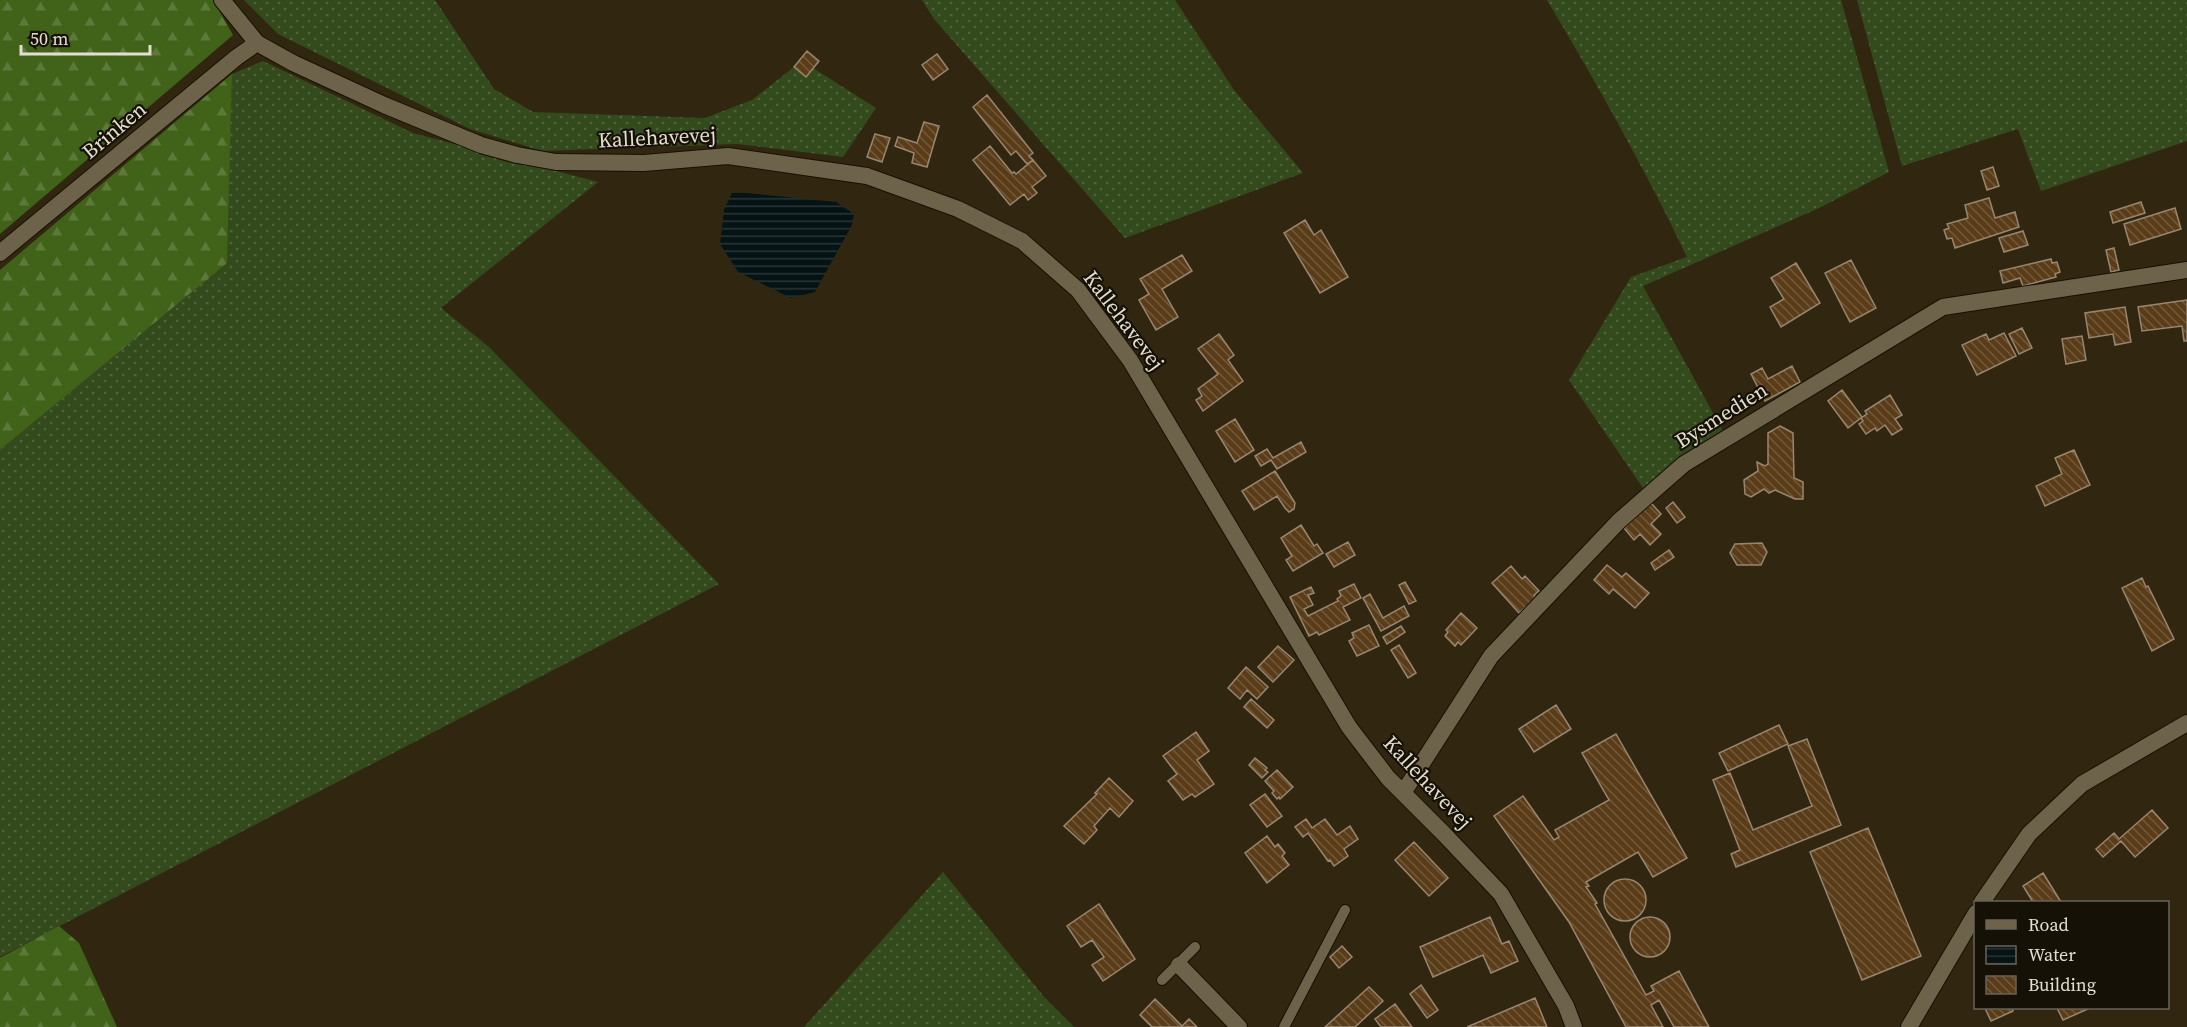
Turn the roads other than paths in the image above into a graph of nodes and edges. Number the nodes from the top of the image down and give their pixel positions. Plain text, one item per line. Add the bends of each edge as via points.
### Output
1 (222, 0) edge
2 (258, 43) junction
3 (0, 253) edge
4 (2187, 270) edge
5 (2187, 723) edge
6 (1403, 793) junction
7 (1983, 901) edge
8 (1344, 910) dead end
9 (1974, 916) edge
10 (1196, 947) dead end
11 (1179, 965) junction
12 (1162, 980) dead end
13 (1239, 1027) edge
14 (1284, 1027) edge
15 (1574, 1027) edge
16 (1909, 1027) edge

1 - 2 street, Kallehavevej
2 - 3 street, Brinken
2 - 6 street, Kallehavevej via 384,105 482,145 518,155 556,162 597,163 728,156 867,176 958,209 1022,241 1078,290 1130,360 1349,727
4 - 6 street, Bysmedien via 1943,307 1684,464 1619,521 1491,656
5 - 7 street via 2082,784 2029,834
6 - 15 street, Kallehavevej via 1501,894 1566,1006
8 - 14 lane
9 - 16 street
10 - 11 lane
11 - 12 lane
11 - 13 street

